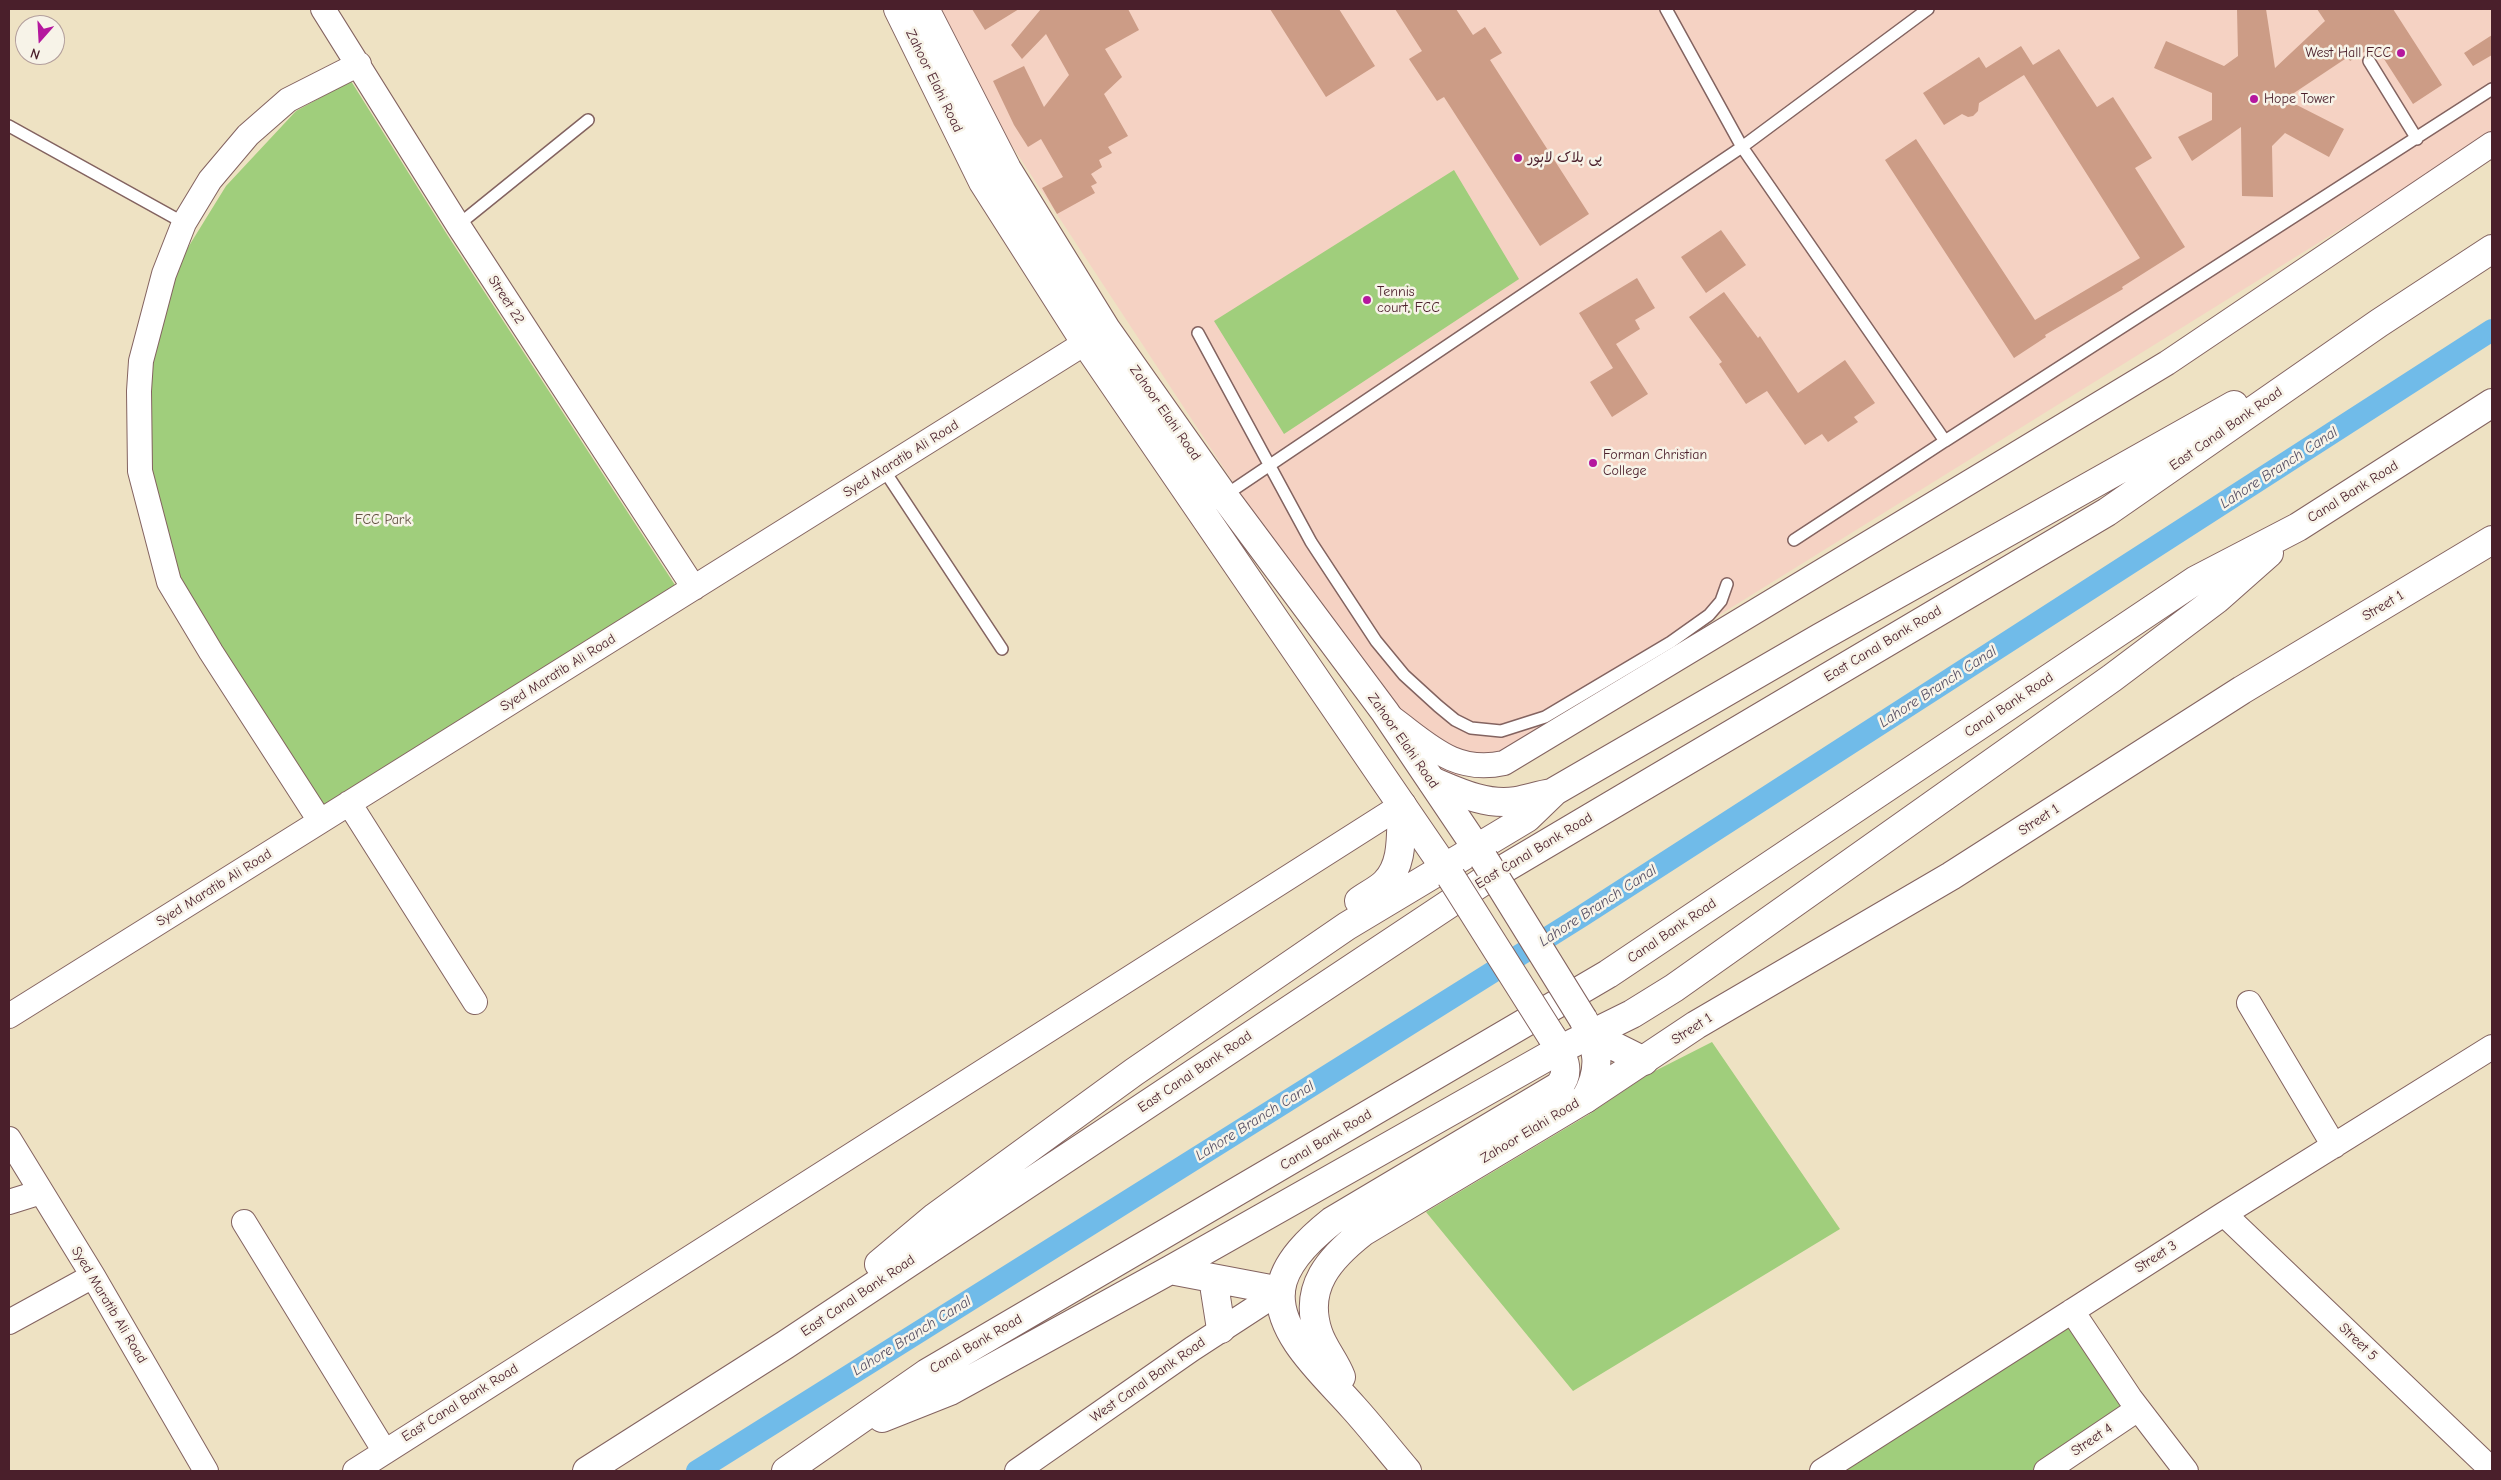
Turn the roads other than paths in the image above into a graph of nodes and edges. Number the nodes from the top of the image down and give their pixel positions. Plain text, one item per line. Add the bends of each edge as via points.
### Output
1 (322, 9) edge
2 (898, 9) edge
3 (925, 9) edge
4 (1666, 9) edge
5 (1928, 9) edge
6 (2370, 61) dead end
7 (359, 64) junction
8 (2492, 89) edge
9 (588, 120) dead end
10 (9, 126) edge
11 (2417, 139) junction
12 (2492, 144) edge
13 (1742, 147) junction
14 (184, 223) junction
15 (458, 225) junction
16 (2492, 248) edge
17 (2379, 323) junction
18 (1198, 333) dead end
19 (1096, 336) junction
20 (2492, 404) edge
21 (1945, 441) junction
22 (1270, 464) junction
23 (884, 470) junction
24 (1224, 496) junction
25 (2298, 527) junction
26 (1794, 540) dead end
27 (2492, 540) edge
28 (1727, 584) dead end
29 (694, 588) junction
30 (1002, 649) dead end
31 (1385, 712) junction
32 (1432, 781) junction
33 (1556, 792) junction
34 (349, 803) junction
35 (1402, 805) junction
36 (320, 821) junction
37 (1480, 853) junction
38 (1448, 872) junction
39 (1347, 926) junction
40 (476, 1002) dead end
41 (2249, 1003) dead end
42 (9, 1016) edge
43 (1587, 1027) junction
44 (1556, 1044) junction
45 (2492, 1047) edge
46 (1644, 1061) junction
47 (1585, 1098) junction
48 (9, 1139) edge
49 (2334, 1146) junction
50 (41, 1192) junction
51 (9, 1202) edge
52 (2224, 1214) junction
53 (244, 1222) dead end
54 (1170, 1270) junction
55 (92, 1276) junction
56 (1213, 1278) junction
57 (1281, 1291) junction
58 (2072, 1311) junction
59 (9, 1322) edge
60 (1221, 1330) junction
61 (785, 1345) junction
62 (1353, 1406) junction
63 (2138, 1409) junction
64 (839, 1436) junction
65 (385, 1452) junction
66 (2492, 1470) edge
67 (206, 1471) edge
68 (355, 1471) edge
69 (587, 1471) edge
70 (786, 1471) edge
71 (1018, 1471) edge
72 (1407, 1471) edge
73 (1822, 1471) edge
74 (2046, 1471) edge
75 (2186, 1471) edge

1 - 7 street, Street 22
2 - 19 main road, Zahoor Elahi Road via 983,182
3 - 19 main road, Zahoor Elahi Road
4 - 13 lane
5 - 13 lane
6 - 11 lane
7 - 14 street via 288,100 248,134 210,180
7 - 15 street, Street 22
8 - 11 lane
9 - 15 lane
10 - 14 lane
11 - 21 lane
12 - 31 street via 2167,363 1504,763 1487,767 1454,761
13 - 21 lane
13 - 22 lane
14 - 36 street via 164,274 141,361 140,471 169,582
15 - 29 street, Street 22
16 - 17 main road, East Canal Bank Road
17 - 33 main road via 1821,636
17 - 61 main road, East Canal Bank Road via 2107,512 1485,880
18 - 22 lane
19 - 23 street, Syed Maratib Ali Road
19 - 24 main road, Zahoor Elahi Road
19 - 35 main road, Zahoor Elahi Road
20 - 25 main road, Canal Bank Road
21 - 26 lane
22 - 24 lane
22 - 28 lane via 1311,542 1376,641 1404,675 1455,720 1471,728 1501,731 1545,716 1671,642 1709,615 1721,601
23 - 29 street, Syed Maratib Ali Road
23 - 30 lane
24 - 31 main road, Zahoor Elahi Road
25 - 43 main road via 2217,600 2112,678 1674,988 1632,1014
25 - 64 main road, Canal Bank Road via 2196,580 1608,974 927,1373
27 - 46 main road, Street 1 via 2242,690 1952,876 1696,1025
29 - 34 street, Syed Maratib Ali Road
31 - 32 main road, Zahoor Elahi Road
32 - 33 main road via 1462,794 1499,802 1515,802
32 - 37 main road, Zahoor Elahi Road
33 - 37 main road
34 - 36 street, Syed Maratib Ali Road
34 - 40 street
35 - 38 main road, Zahoor Elahi Road
35 - 39 main road via 1399,858 1394,871 1385,884 1356,903
35 - 65 street, East Canal Bank Road
36 - 42 street, Syed Maratib Ali Road
37 - 38 main road
37 - 43 main road, Zahoor Elahi Road, bridge
38 - 39 main road
38 - 44 main road, Zahoor Elahi Road, bridge
39 - 61 main road via 1134,1072 935,1217
41 - 49 street
43 - 44 main road
43 - 46 main road
43 - 47 main road, Zahoor Elahi Road via 1598,1063
44 - 54 main road
44 - 57 main road, Zahoor Elahi Road via 1567,1070 1559,1086 1332,1221 1287,1270
45 - 49 street, Street 3
46 - 47 main road, Street 1
47 - 62 main road, Zahoor Elahi Road via 1363,1232 1331,1259 1317,1286 1314,1318
48 - 50 street, Syed Maratib Ali Road
49 - 52 street, Street 3
50 - 51 street
50 - 55 street, Syed Maratib Ali Road
52 - 58 street, Street 3
52 - 66 street, Street 5
53 - 65 street
54 - 56 main road
54 - 64 main road via 950,1391
55 - 59 street
55 - 67 street, Syed Maratib Ali Road
56 - 57 main road
56 - 60 main road
57 - 60 street, West Canal Bank Road
57 - 62 main road via 1284,1313 1302,1348
58 - 63 street
58 - 73 street, Street 3
60 - 71 street, West Canal Bank Road
61 - 69 main road, East Canal Bank Road
62 - 72 main road
63 - 74 street, Street 4
63 - 75 street
64 - 70 main road
65 - 68 street, East Canal Bank Road

